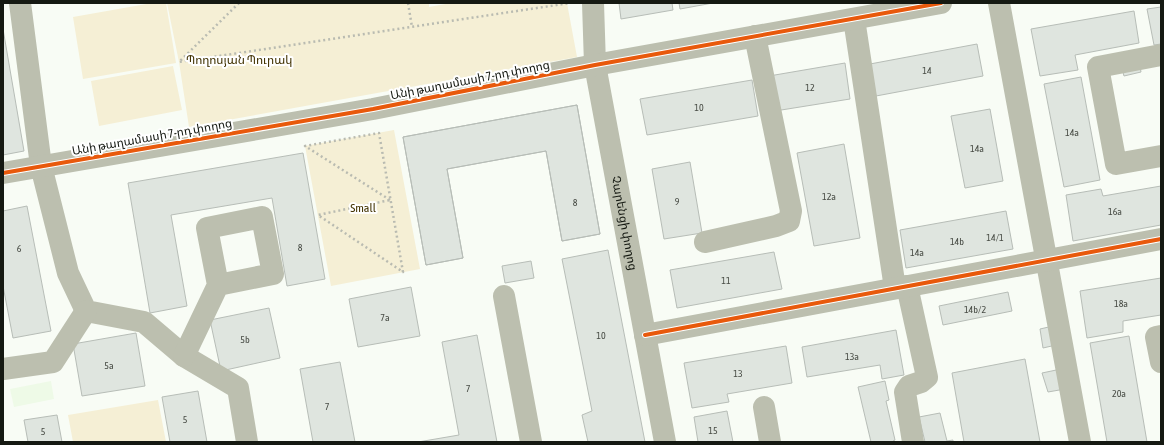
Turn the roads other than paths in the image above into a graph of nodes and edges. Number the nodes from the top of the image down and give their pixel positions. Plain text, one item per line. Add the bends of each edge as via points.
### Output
1 (20, 3) edge
2 (593, 3) edge
3 (941, 3) edge
4 (999, 3) edge
5 (854, 19) junction
6 (755, 36) junction
7 (1161, 56) edge
8 (595, 65) junction
9 (1161, 156) edge
10 (40, 166) junction
11 (3, 173) edge
12 (1161, 239) edge
13 (705, 242) dead end
14 (1047, 260) junction
15 (218, 284) dead end
16 (901, 287) junction
17 (504, 296) dead end
18 (86, 311) junction
19 (644, 335) junction
20 (1161, 336) edge
21 (184, 356) junction
22 (1161, 362) edge
23 (3, 368) edge
24 (764, 407) dead end
25 (247, 442) edge
26 (531, 442) edge
27 (665, 442) edge
28 (770, 442) edge
29 (913, 442) edge
30 (1080, 442) edge

1 - 10 street
2 - 8 street, Չարենցի փողոց
3 - 5 street, Անի թաղամասի 7-րդ փողոց
4 - 14 street
5 - 6 street, Անի թաղամասի 7-րդ փողոց
5 - 16 street
6 - 8 street, Անի թաղամասի 7-րդ փողոց
6 - 13 street via 791,211 789,221
7 - 9 street via 1098,67 1116,164
8 - 10 street, Անի թաղամասի 7-րդ փողոց via 373,109
8 - 19 street, Չարենցի փողոց
10 - 11 street, Անի թաղամասի 7-րդ փողոց
10 - 18 street via 68,273
12 - 14 street
14 - 16 street
14 - 30 street
15 - 21 street
16 - 19 street
16 - 29 street via 927,377 909,386 905,392
17 - 26 street
18 - 21 street via 144,322
18 - 23 street via 53,362
19 - 27 street, Չարենցի փողոց
20 - 22 street via 1156,337
21 - 25 street via 238,388
24 - 28 street

